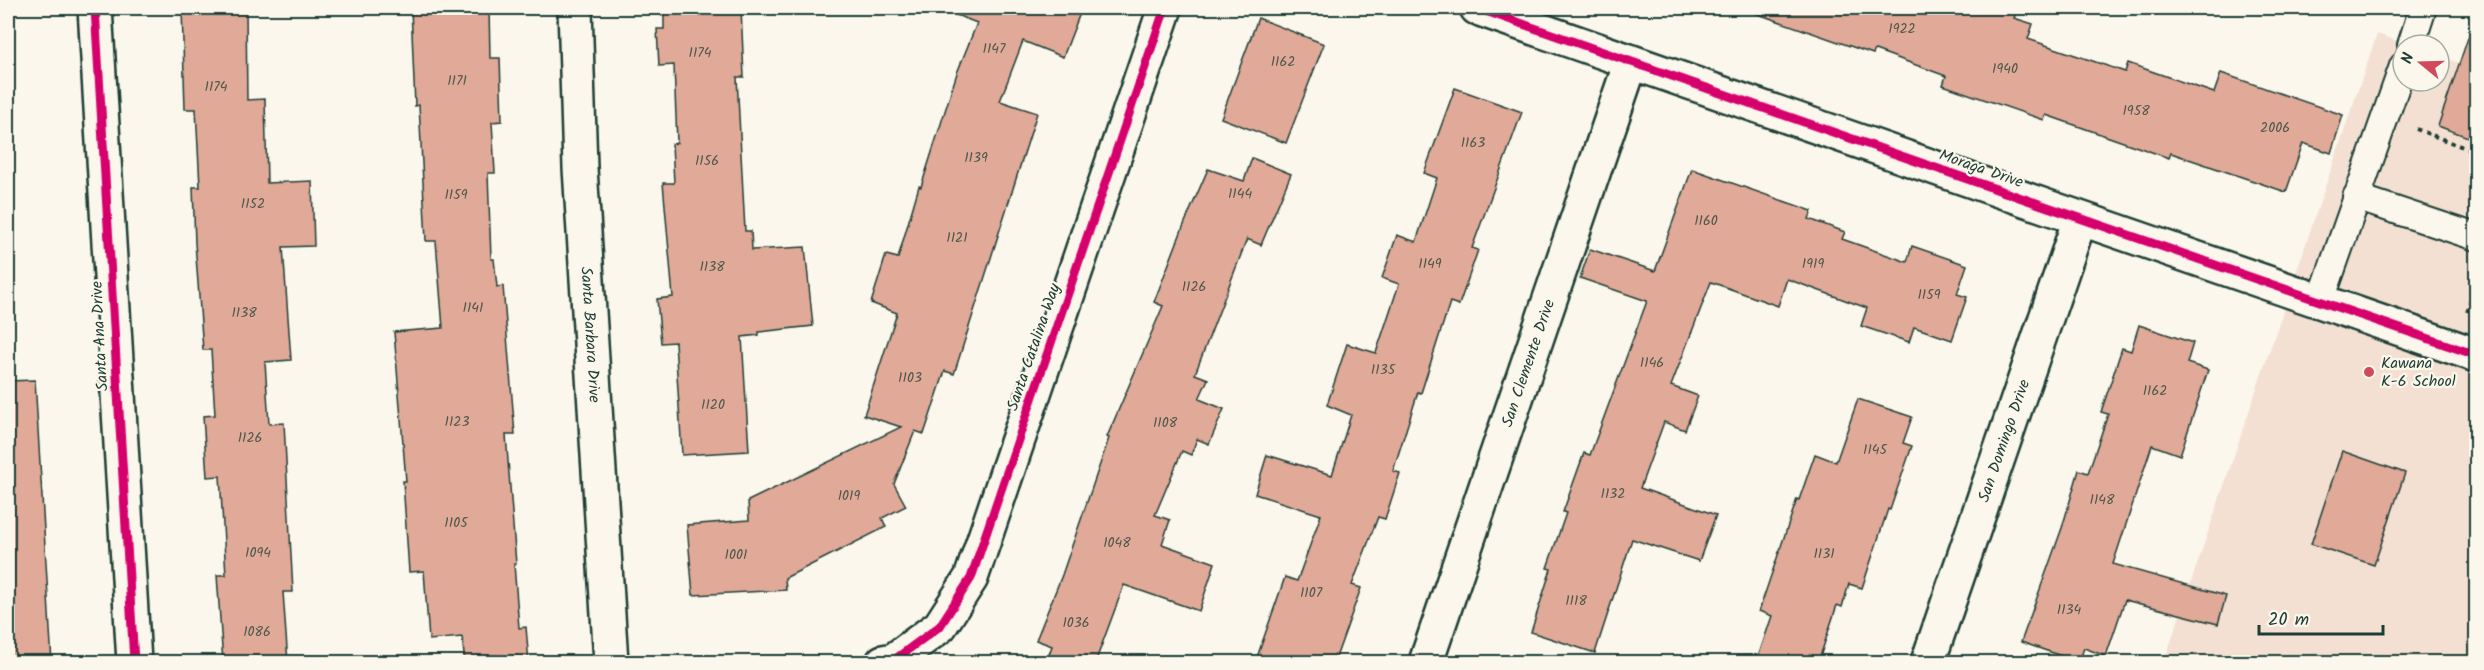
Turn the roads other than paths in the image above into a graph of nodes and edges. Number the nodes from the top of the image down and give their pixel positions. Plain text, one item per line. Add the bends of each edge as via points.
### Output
1 (95, 8) edge
2 (575, 8) edge
3 (1165, 8) edge
4 (1477, 8) edge
5 (2423, 8) edge
6 (2415, 33) edge
7 (1631, 62) junction
8 (2393, 93) edge
9 (2356, 197) junction
10 (2080, 219) junction
11 (2476, 237) edge
12 (2321, 300) junction
13 (2476, 355) edge
14 (135, 663) edge
15 (611, 663) edge
16 (883, 663) edge
17 (1426, 663) edge
18 (1928, 663) edge

1 - 14 street, Santa Ana Drive
2 - 15 street, Santa Barbara Drive via 580,168
3 - 16 street, Santa Catalina Way via 972,578 940,626 894,660
4 - 7 street, Moraga Drive
5 - 6 lane
7 - 10 street, Moraga Drive
7 - 17 street, San Clemente Drive
8 - 9 lane
9 - 11 lane
9 - 12 lane
10 - 12 street, Moraga Drive
10 - 18 street, San Domingo Drive
12 - 13 street, Moraga Drive

